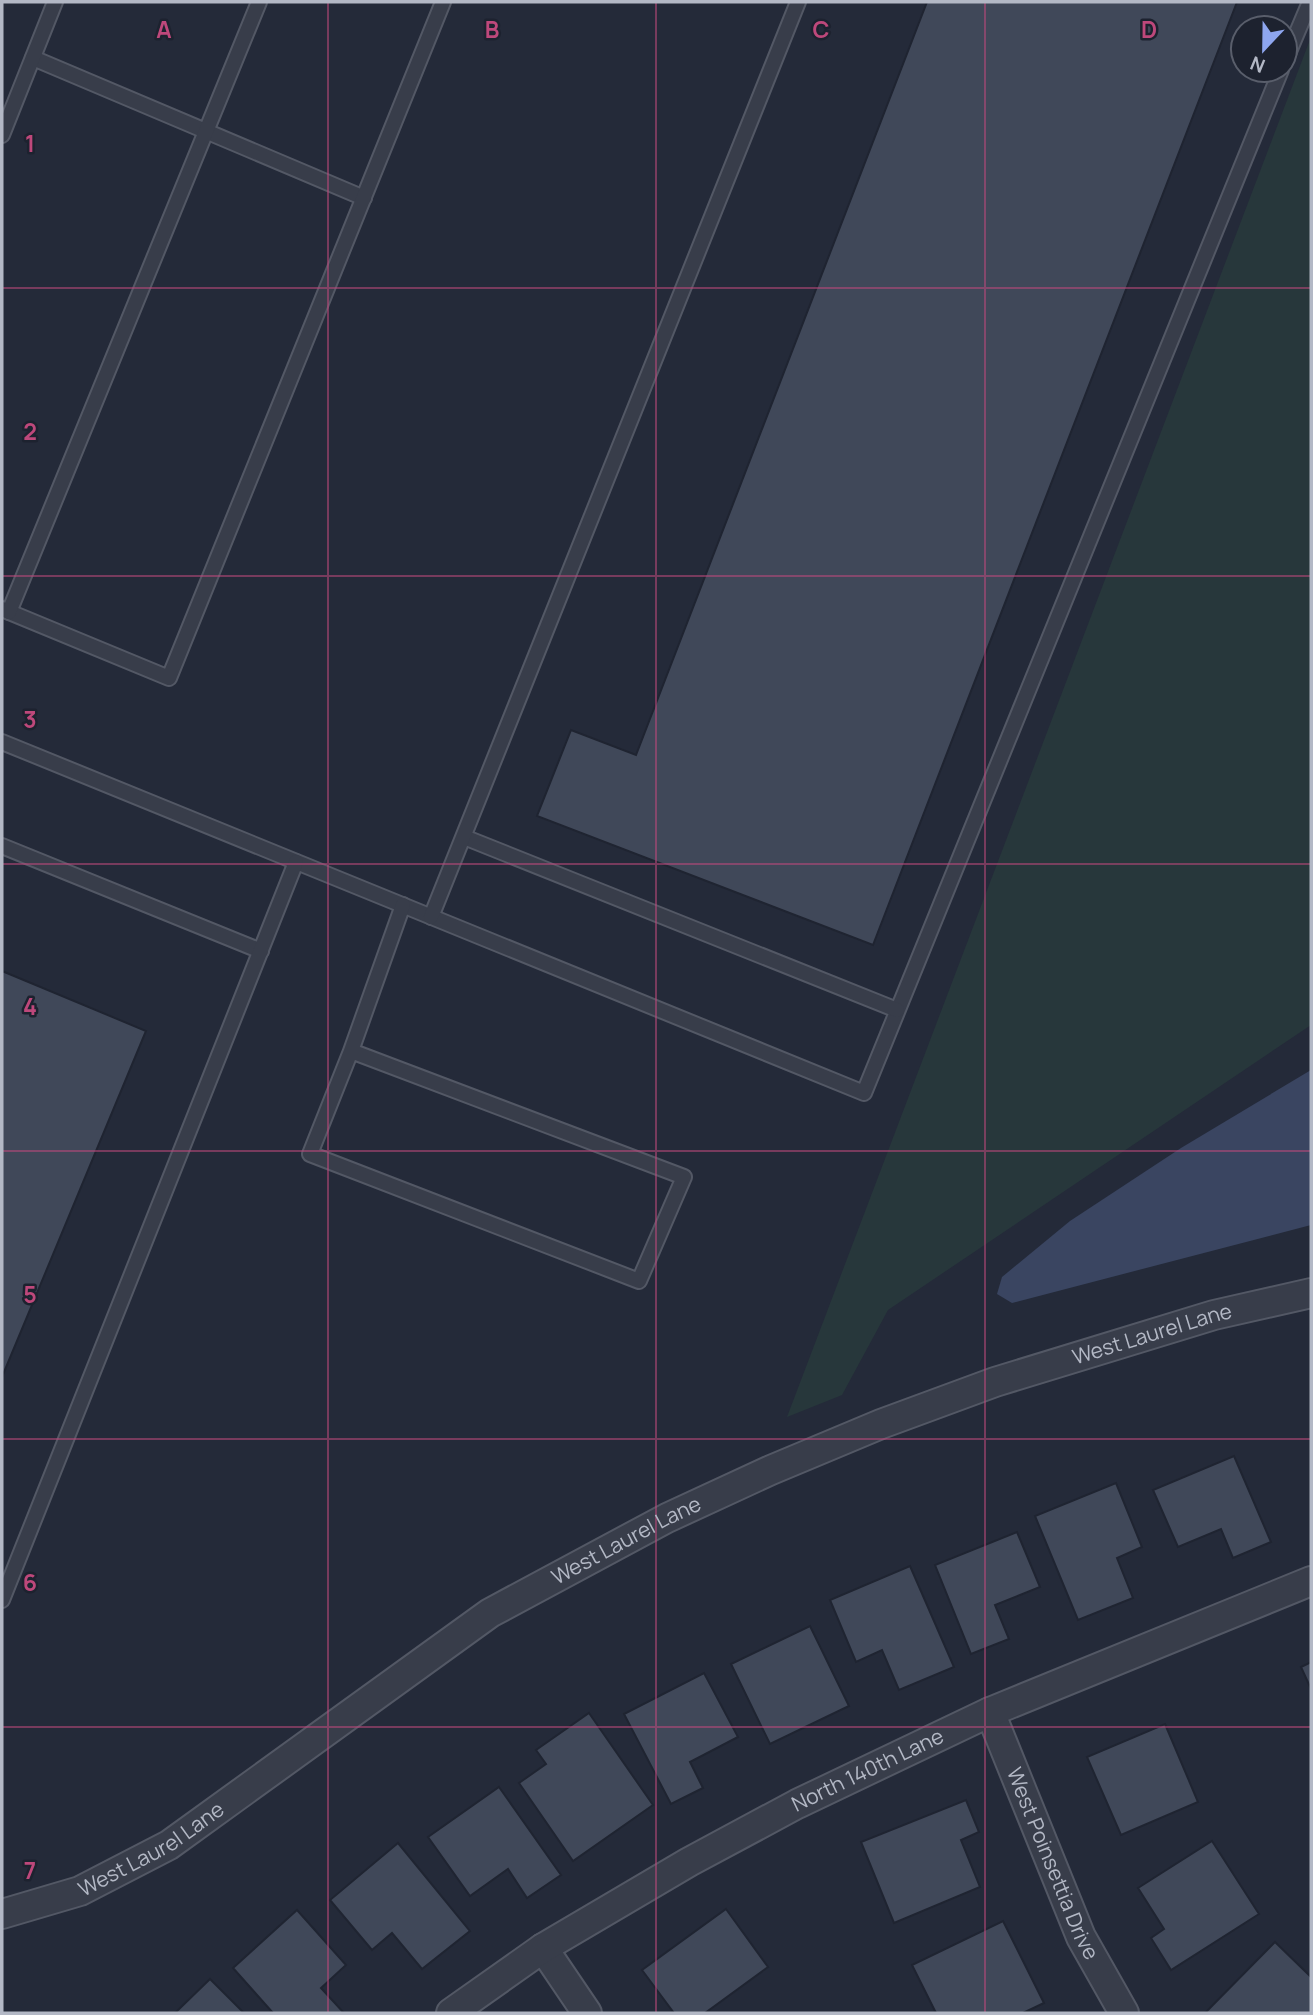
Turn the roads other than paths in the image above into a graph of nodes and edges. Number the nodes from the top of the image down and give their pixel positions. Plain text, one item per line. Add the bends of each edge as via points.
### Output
1 (55, 2) edge
2 (259, 2) edge
3 (443, 2) edge
4 (798, 2) edge
5 (1310, 2) edge
6 (1299, 28) edge
7 (33, 58) junction
8 (1275, 84) edge
9 (206, 131) junction
10 (2, 135) edge
11 (364, 198) junction
12 (6, 610) edge
13 (2, 742) edge
14 (464, 836) junction
15 (2, 846) edge
16 (296, 862) junction
17 (403, 905) junction
18 (432, 917) junction
19 (261, 951) junction
20 (897, 1010) junction
21 (351, 1051) junction
22 (1311, 1293) edge
23 (1311, 1581) edge
24 (2, 1600) edge
25 (990, 1712) junction
26 (2, 1914) edge
27 (543, 1948) junction
28 (452, 2013) edge
29 (587, 2013) edge
30 (1124, 2013) edge

1 - 7 lane
2 - 9 lane
3 - 11 lane
4 - 14 lane
5 - 6 lane
7 - 9 lane
7 - 10 lane
8 - 20 lane
9 - 11 lane
9 - 12 lane
11 - 12 lane via 169,678
13 - 16 lane
14 - 18 lane
14 - 20 lane
15 - 19 lane
16 - 17 lane
16 - 19 lane
17 - 18 lane
17 - 21 lane
18 - 20 lane via 864,1093
19 - 24 lane
21 - 21 lane via 310,1154 639,1281 684,1177
22 - 26 street, West Laurel Lane via 1214,1315 995,1382 856,1434 667,1518 490,1613 170,1845 80,1891
23 - 25 street, North 140th Lane
25 - 27 street, North 140th Lane via 797,1804
25 - 30 street, West Poinsettia Drive via 1081,1937
27 - 28 street, North 140th Lane
27 - 29 street

